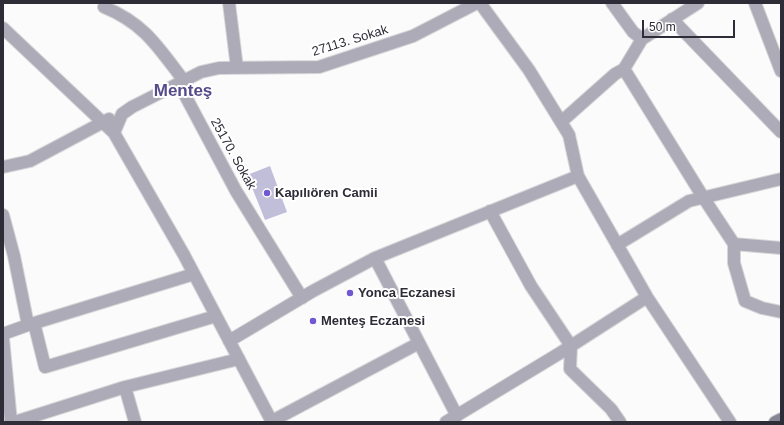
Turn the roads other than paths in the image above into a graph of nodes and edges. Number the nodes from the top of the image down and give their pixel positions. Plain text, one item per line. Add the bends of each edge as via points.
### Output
1 (229, 3) edge
2 (478, 3) edge
3 (612, 3) edge
4 (698, 3) edge
5 (755, 3) edge
6 (104, 7) dead end
7 (121, 8) edge
8 (672, 19) junction
9 (3, 28) edge
10 (642, 39) junction
11 (237, 68) junction
12 (624, 69) junction
13 (781, 71) edge
14 (181, 83) junction
15 (122, 114) junction
16 (102, 121) junction
17 (561, 122) junction
18 (781, 132) edge
19 (114, 133) junction
20 (3, 167) edge
21 (578, 176) junction
22 (781, 179) edge
23 (703, 197) junction
24 (490, 211) junction
25 (3, 215) edge
26 (734, 244) junction
27 (617, 245) junction
28 (781, 248) edge
29 (375, 258) junction
30 (194, 274) junction
31 (647, 297) junction
32 (302, 298) junction
33 (781, 312) edge
34 (216, 316) junction
35 (31, 324) junction
36 (3, 334) edge
37 (3, 338) edge
38 (229, 341) junction
39 (419, 343) junction
40 (571, 346) junction
41 (239, 359) junction
42 (125, 387) junction
43 (457, 416) junction
44 (781, 419) edge
45 (272, 421) edge
46 (11, 422) edge
47 (15, 422) edge
48 (136, 422) edge
49 (446, 422) edge
50 (620, 422) edge
51 (730, 422) edge
52 (775, 422) edge

1 - 11 street
2 - 11 street, 27113. Sokak via 413,36 319,67
2 - 17 street via 529,70
3 - 10 street via 633,32
4 - 8 street
5 - 13 street
6 - 7 street, 25170. Sokak
7 - 14 street, 25170. Sokak via 160,49
8 - 10 street
8 - 18 street
9 - 16 street
10 - 12 street
11 - 14 street, 27113. Sokak via 201,72
12 - 17 street
12 - 23 street
14 - 15 street, 27113. Sokak
14 - 32 street, 25170. Sokak via 236,192
15 - 16 street, 27113. Sokak
15 - 19 street
16 - 19 street
16 - 20 street, 27113. Sokak via 30,161
17 - 21 street via 569,135
19 - 30 street
21 - 24 street
21 - 27 street
22 - 23 street
23 - 26 street
23 - 27 street via 689,201
24 - 29 street
24 - 40 street via 531,286
25 - 35 street
26 - 28 street
26 - 33 street via 734,263 745,301
27 - 31 street
29 - 32 street
29 - 39 street
30 - 34 street
30 - 35 street
31 - 40 street
31 - 51 street
32 - 38 street
34 - 35 street via 45,368
34 - 38 street
35 - 36 street
37 - 46 street
38 - 41 street
39 - 43 street
39 - 45 street
40 - 43 street
40 - 50 street via 570,369 611,409
41 - 42 street
41 - 45 street
42 - 47 street
42 - 48 street
43 - 49 street
44 - 52 main road

